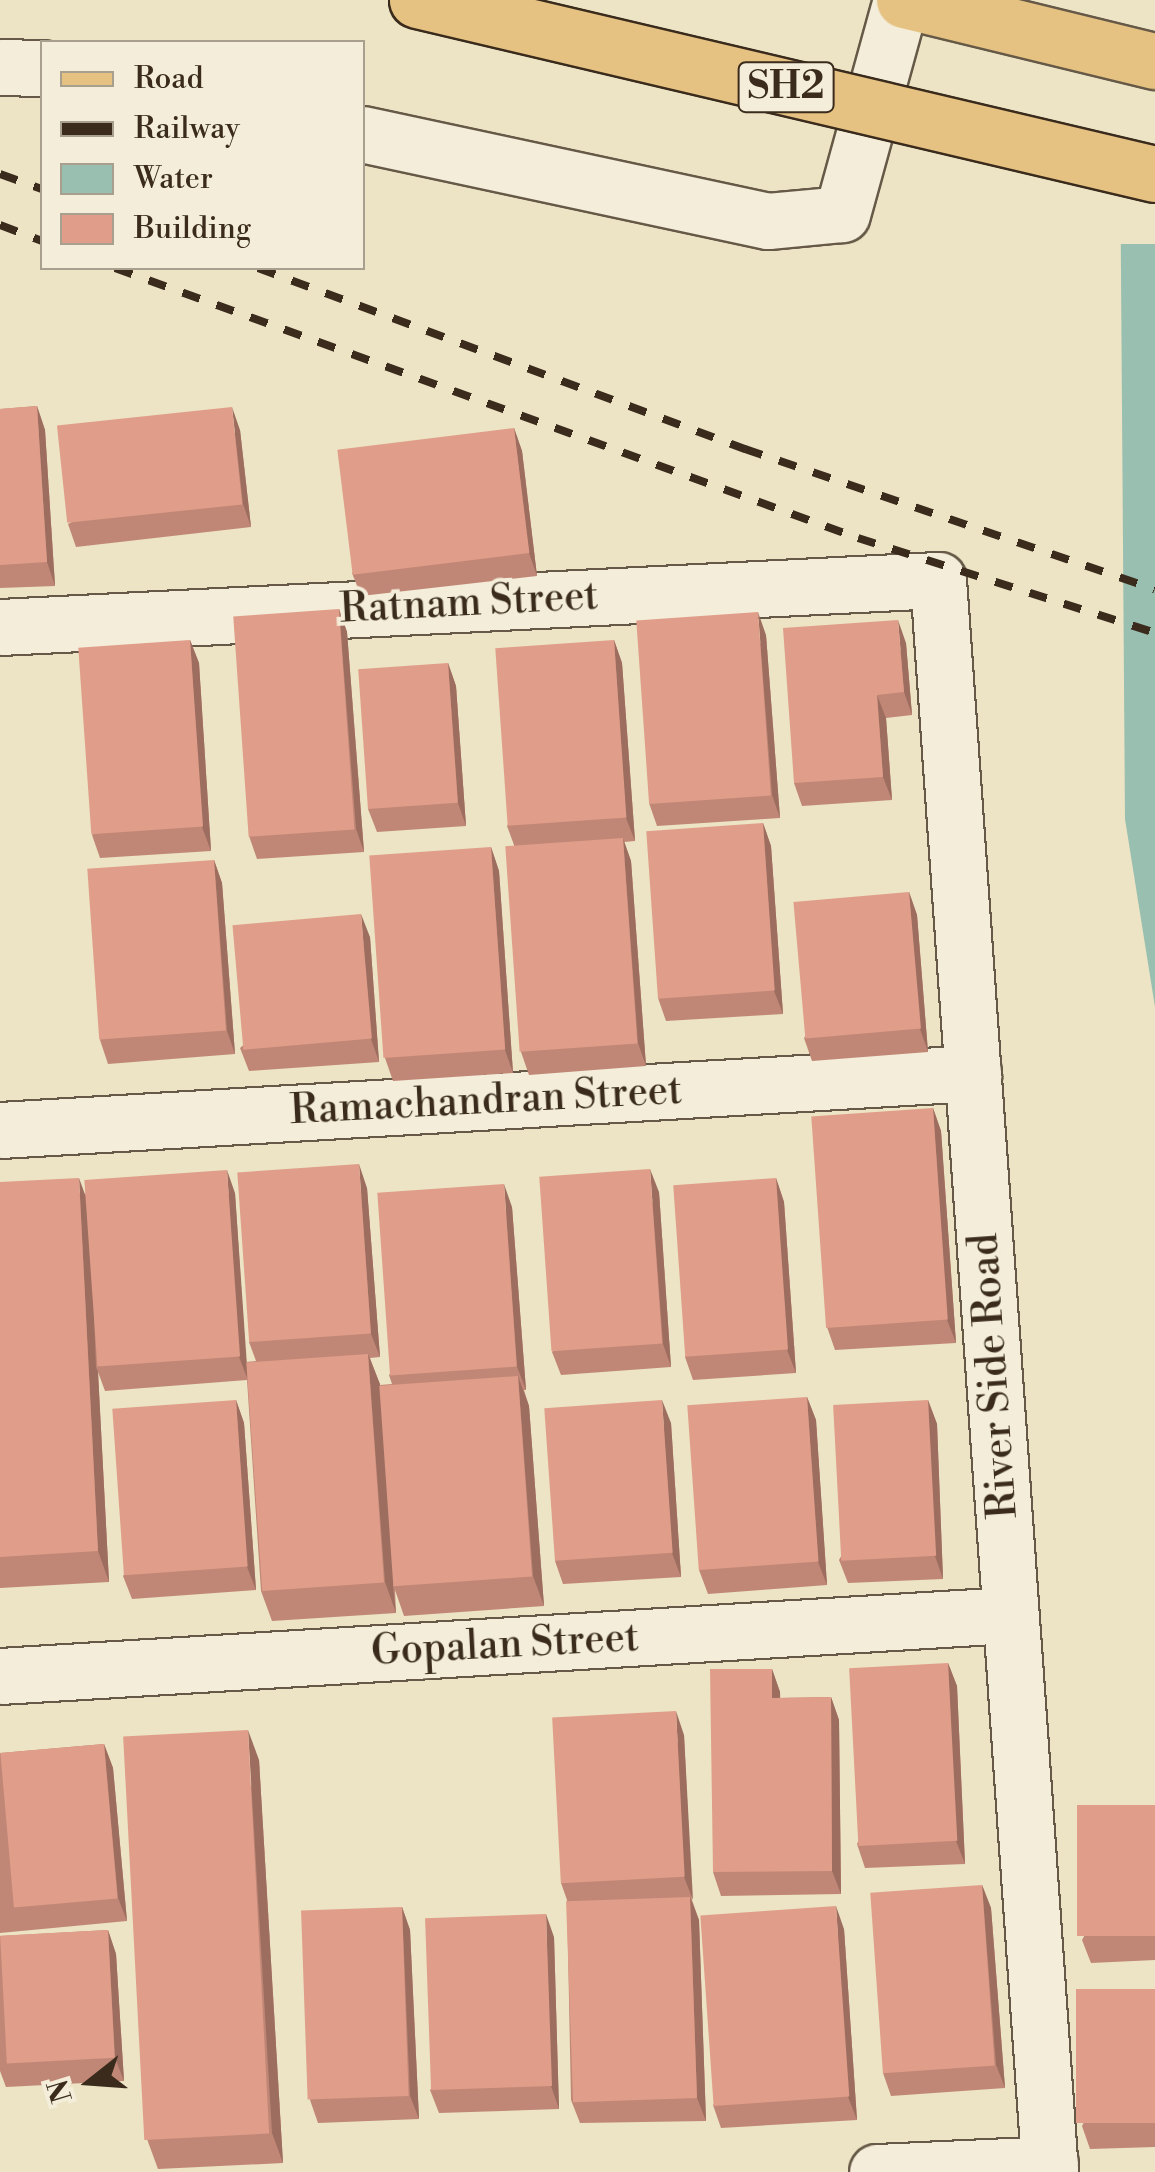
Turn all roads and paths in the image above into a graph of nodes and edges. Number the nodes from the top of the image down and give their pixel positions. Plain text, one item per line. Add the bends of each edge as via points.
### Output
1 (417, 0) edge
2 (903, 0) edge
3 (1155, 60) edge
4 (0, 67) edge
5 (40, 68) edge
6 (365, 135) edge
7 (1155, 174) edge
8 (938, 580) joint
9 (0, 626) edge
10 (972, 1073) junction
11 (0, 1130) edge
12 (1010, 1615) junction
13 (0, 1676) edge
14 (1050, 2168) edge
15 (877, 2172) edge

1 - 7 main road, SH2, bridge
2 - 3 main road
2 - 6 street via 842,214 768,221
4 - 5 street
8 - 9 street, Ratnam Street
8 - 10 street, River Side Road
10 - 11 street, Ramachandran Street
10 - 12 street, River Side Road
12 - 13 street, Gopalan Street
12 - 14 street, River Side Road
14 - 15 street

